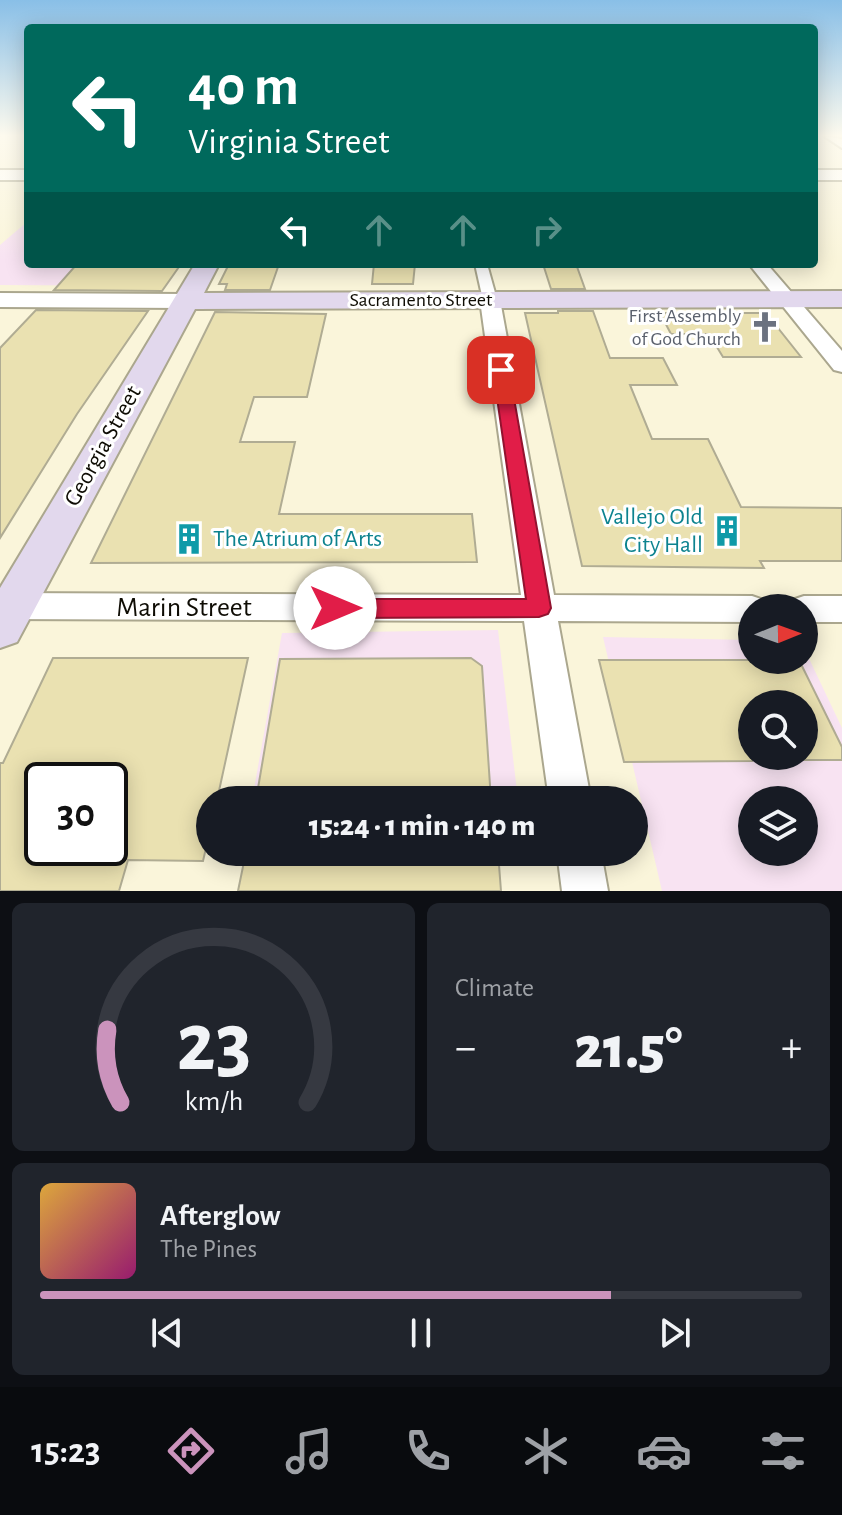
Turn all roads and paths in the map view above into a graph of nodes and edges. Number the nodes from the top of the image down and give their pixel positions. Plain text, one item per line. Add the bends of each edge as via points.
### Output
1 (205, 268) edge
2 (482, 268) edge
3 (761, 268) edge
4 (787, 298) junction
5 (842, 299) edge
6 (0, 300) edge
7 (490, 300) junction
8 (186, 301) junction
9 (842, 365) edge
10 (539, 608) junction
11 (738, 609) edge
12 (818, 609) edge
13 (842, 609) edge
14 (4, 614) edge
15 (568, 786) edge
16 (581, 866) edge
17 (585, 891) edge

1 - 8 main road, Georgia Street
2 - 7 street
3 - 4 street
4 - 5 main road, Sacramento Street
4 - 7 main road, Sacramento Street
4 - 9 street
6 - 8 street, Sacramento Street
7 - 8 main road, Sacramento Street
7 - 10 street
8 - 14 main road, Georgia Street
10 - 11 street, Marin Street
10 - 14 street, Marin Street
10 - 15 street
12 - 13 street
16 - 17 street

